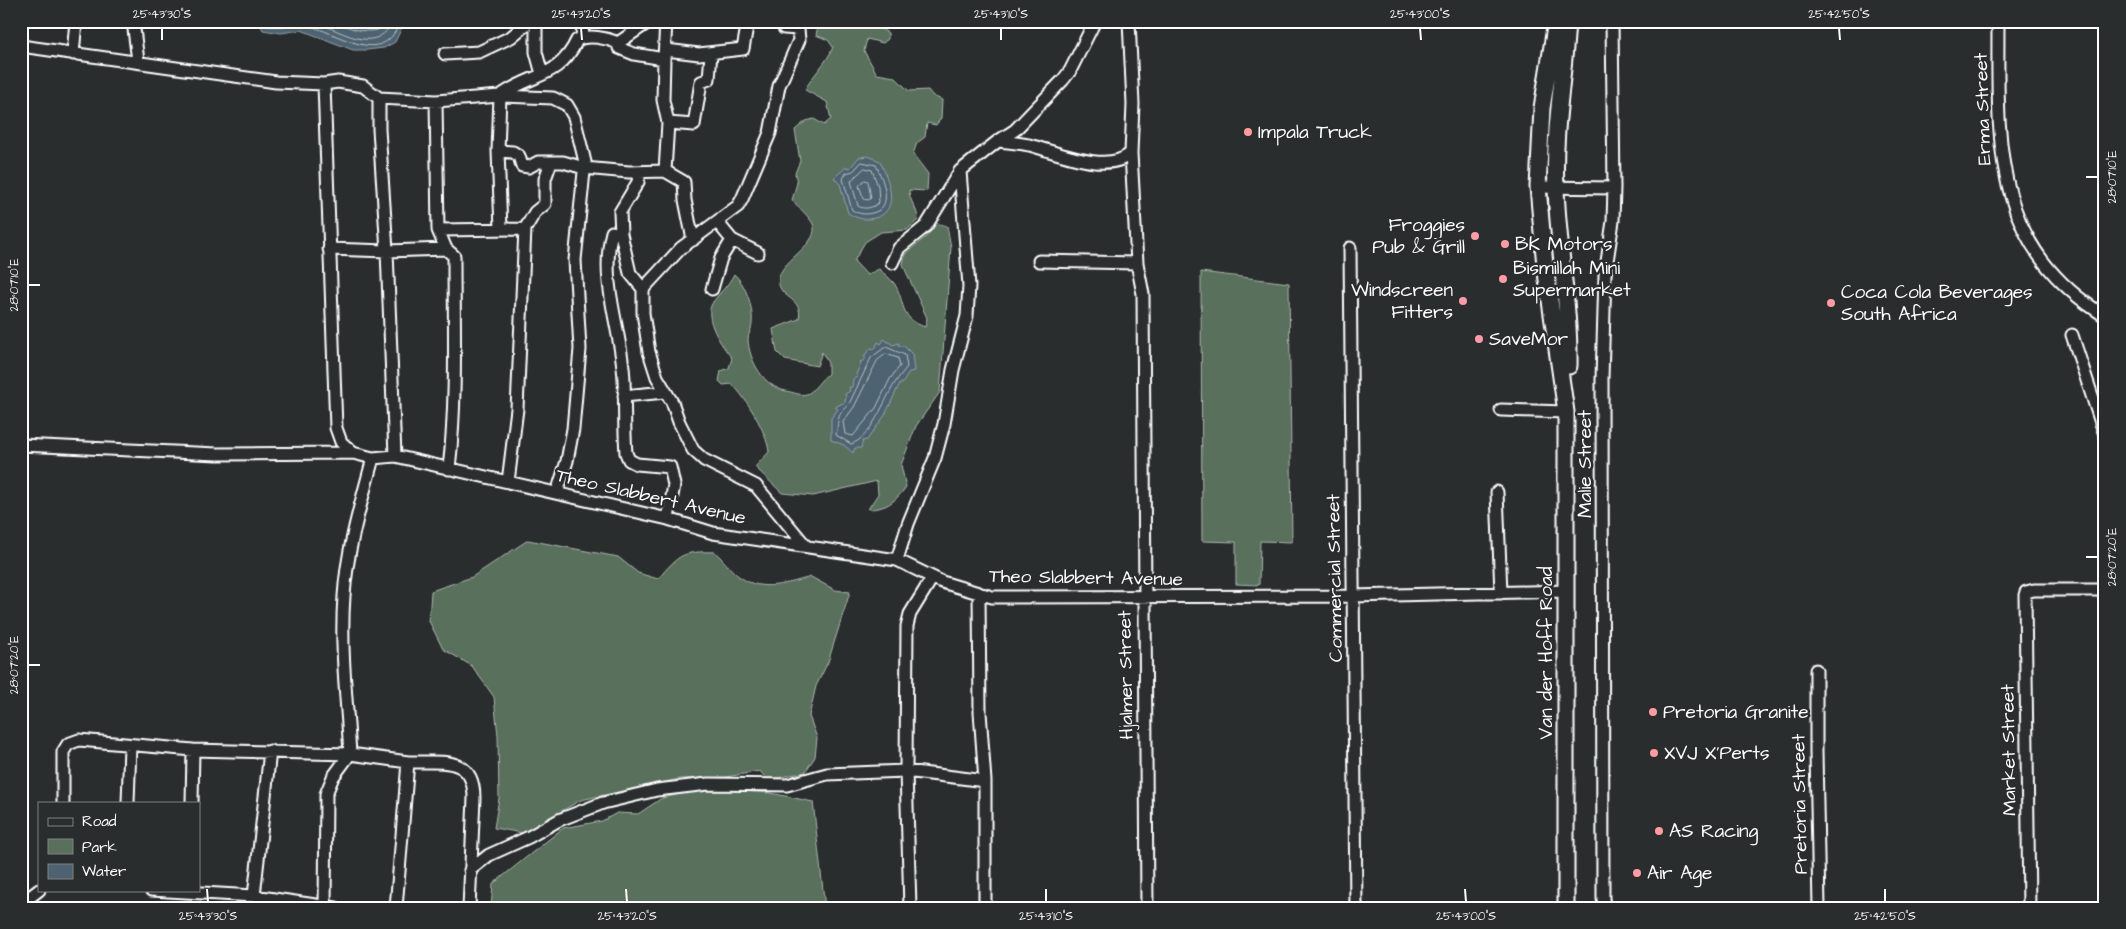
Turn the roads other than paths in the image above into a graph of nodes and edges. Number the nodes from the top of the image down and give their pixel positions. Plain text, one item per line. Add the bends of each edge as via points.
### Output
1 (76, 21) edge
2 (133, 21) edge
3 (530, 21) edge
4 (536, 21) edge
5 (583, 21) edge
6 (650, 21) edge
7 (666, 21) edge
8 (748, 21) edge
9 (781, 21) edge
10 (1094, 21) edge
11 (1129, 21) edge
12 (1556, 21) edge
13 (1567, 21) edge
14 (1612, 21) edge
15 (1998, 21) edge
16 (582, 38) junction
17 (618, 43) junction
18 (21, 46) edge
19 (711, 53) junction
20 (73, 54) junction
21 (445, 54) dead end
22 (665, 55) junction
23 (138, 61) junction
24 (542, 74) junction
25 (324, 84) junction
26 (500, 96) junction
27 (379, 98) junction
28 (436, 101) junction
29 (668, 124) junction
30 (998, 140) junction
31 (498, 151) junction
32 (1131, 153) junction
33 (551, 162) junction
34 (584, 168) junction
35 (666, 171) junction
36 (960, 171) junction
37 (640, 172) junction
38 (1538, 187) junction
39 (1556, 187) junction
40 (1614, 188) junction
41 (718, 223) junction
42 (501, 229) junction
43 (525, 229) junction
44 (438, 230) junction
45 (622, 234) junction
46 (693, 240) junction
47 (732, 240) junction
48 (1350, 248) dead end
49 (329, 249) junction
50 (446, 249) junction
51 (387, 251) junction
52 (758, 253) dead end
53 (1039, 261) dead end
54 (892, 263) dead end
55 (1137, 264) junction
56 (643, 289) junction
57 (712, 289) dead end
58 (2105, 316) edge
59 (2072, 335) dead end
60 (665, 392) junction
61 (624, 396) junction
62 (1566, 406) junction
63 (1501, 410) dead end
64 (2105, 435) edge
65 (21, 445) edge
66 (353, 454) junction
67 (395, 456) junction
68 (373, 458) junction
69 (449, 469) junction
70 (508, 482) junction
71 (1497, 492) dead end
72 (557, 493) junction
73 (668, 519) junction
74 (805, 545) junction
75 (897, 560) junction
76 (932, 578) junction
77 (2105, 590) edge
78 (1567, 592) junction
79 (979, 593) junction
80 (1500, 593) junction
81 (1352, 596) junction
82 (1143, 598) junction
83 (1816, 670) dead end
84 (130, 746) junction
85 (193, 750) junction
86 (270, 751) junction
87 (350, 754) junction
88 (408, 762) junction
89 (906, 771) junction
90 (985, 781) junction
91 (63, 802) edge
92 (128, 802) edge
93 (192, 802) edge
94 (470, 870) junction
95 (38, 891) edge
96 (191, 892) edge
97 (219, 896) junction
98 (254, 896) junction
99 (21, 904) edge
100 (329, 907) edge
101 (219, 908) edge
102 (396, 908) edge
103 (469, 908) edge
104 (910, 908) edge
105 (986, 908) edge
106 (1146, 908) edge
107 (1356, 908) edge
108 (1566, 908) edge
109 (1605, 908) edge
110 (1819, 908) edge
111 (2029, 908) edge

1 - 20 street
2 - 23 street
3 - 21 street via 511,36 478,52
4 - 24 street via 536,52
5 - 16 street
6 - 17 street
7 - 22 street
8 - 19 street via 743,49
9 - 41 street via 784,28 798,29 800,40 779,86 770,133 738,206
10 - 30 street via 1063,80 1015,130
11 - 32 street, Hjalmer Street via 1133,104
12 - 38 main road, Van der Hoff Road via 1542,108
13 - 39 main road, Van der Hoff Road via 1556,143
14 - 40 street, Malie Street
15 - 58 street, Erma Street via 1998,124 2008,190 2018,218 2031,243 2058,280
16 - 17 street
16 - 24 street via 577,40 562,63
17 - 22 street via 619,48 634,54
18 - 20 street
19 - 22 street
19 - 29 street via 709,79 701,82 694,124
20 - 23 street
22 - 29 street via 663,100
23 - 25 street via 276,82
24 - 26 street
25 - 27 street via 338,82 363,86
25 - 49 street
26 - 28 street
26 - 31 street
26 - 34 street via 553,98 567,105 574,117
27 - 28 street
27 - 51 street via 378,130
28 - 44 street
29 - 35 street
30 - 32 street via 1089,162 1113,162
30 - 36 street
31 - 33 street via 514,152 522,166
31 - 42 street
32 - 55 street, Hjalmer Street
33 - 34 street
33 - 43 street via 545,179 545,204 535,212
34 - 37 street
34 - 72 street via 575,260 580,349 578,386 572,437
35 - 37 street
35 - 46 street via 684,182
36 - 54 street via 926,226 898,248
36 - 75 street via 969,286 967,316 935,458
37 - 45 street via 621,209
38 - 39 street
38 - 62 main road, Van der Hoff Road via 1545,266
39 - 40 street
39 - 62 main road, Van der Hoff Road via 1568,332
40 - 109 street, Malie Street via 1605,283 1602,379
41 - 46 street
41 - 47 street
42 - 43 street
42 - 44 street
43 - 70 street via 517,409
44 - 50 street
45 - 56 street via 630,274
45 - 61 street via 612,232 607,255 608,281 619,331
46 - 56 street via 681,248
47 - 52 street
47 - 57 street via 721,258
48 - 81 street, Commercial Street
49 - 51 street
49 - 66 street via 336,428 341,442
50 - 51 street
50 - 69 street via 454,256 456,342
51 - 67 street
53 - 55 street
55 - 82 street, Hjalmer Street via 1143,294
56 - 60 street via 646,342
59 - 64 street
60 - 61 street
60 - 74 street via 695,452 704,460 756,486
61 - 73 street via 624,434 629,460 637,464 670,467 674,476
62 - 63 street
62 - 78 main road, Van der Hoff Road
65 - 66 street, Theo Slabbert Avenue via 217,454
66 - 68 street, Theo Slabbert Avenue
67 - 68 street, Theo Slabbert Avenue
67 - 69 street, Theo Slabbert Avenue
68 - 87 street via 353,537 344,596 343,663
69 - 70 street, Theo Slabbert Avenue
70 - 72 street, Theo Slabbert Avenue
71 - 80 street
72 - 73 street, Theo Slabbert Avenue
73 - 74 street, Theo Slabbert Avenue via 713,532
74 - 75 street, Theo Slabbert Avenue
75 - 76 street, Theo Slabbert Avenue
76 - 79 street, Theo Slabbert Avenue
76 - 89 street via 910,614 907,626
77 - 111 street, Market Street via 2026,592
78 - 80 street, Theo Slabbert Avenue
78 - 108 main road, Van der Hoff Road
79 - 82 street, Theo Slabbert Avenue via 992,597
79 - 90 street via 980,703
80 - 81 street, Theo Slabbert Avenue
81 - 82 street, Theo Slabbert Avenue
81 - 107 street, Commercial Street
82 - 106 street, Hjalmer Street
83 - 110 street, Pretoria Street
84 - 85 street
84 - 91 street via 79,740 68,744 63,752
84 - 92 street
85 - 86 street
85 - 93 street
86 - 87 street
86 - 98 street
87 - 88 street
87 - 100 street via 333,777 326,794
88 - 94 street via 454,763 461,766 472,780
88 - 102 street
89 - 90 street
89 - 94 street via 827,774 787,785 708,784 657,790 603,803 559,820 489,855
89 - 104 street
90 - 105 street
94 - 103 street
95 - 99 street
96 - 97 street
97 - 98 street
97 - 101 street
98 - 100 street

